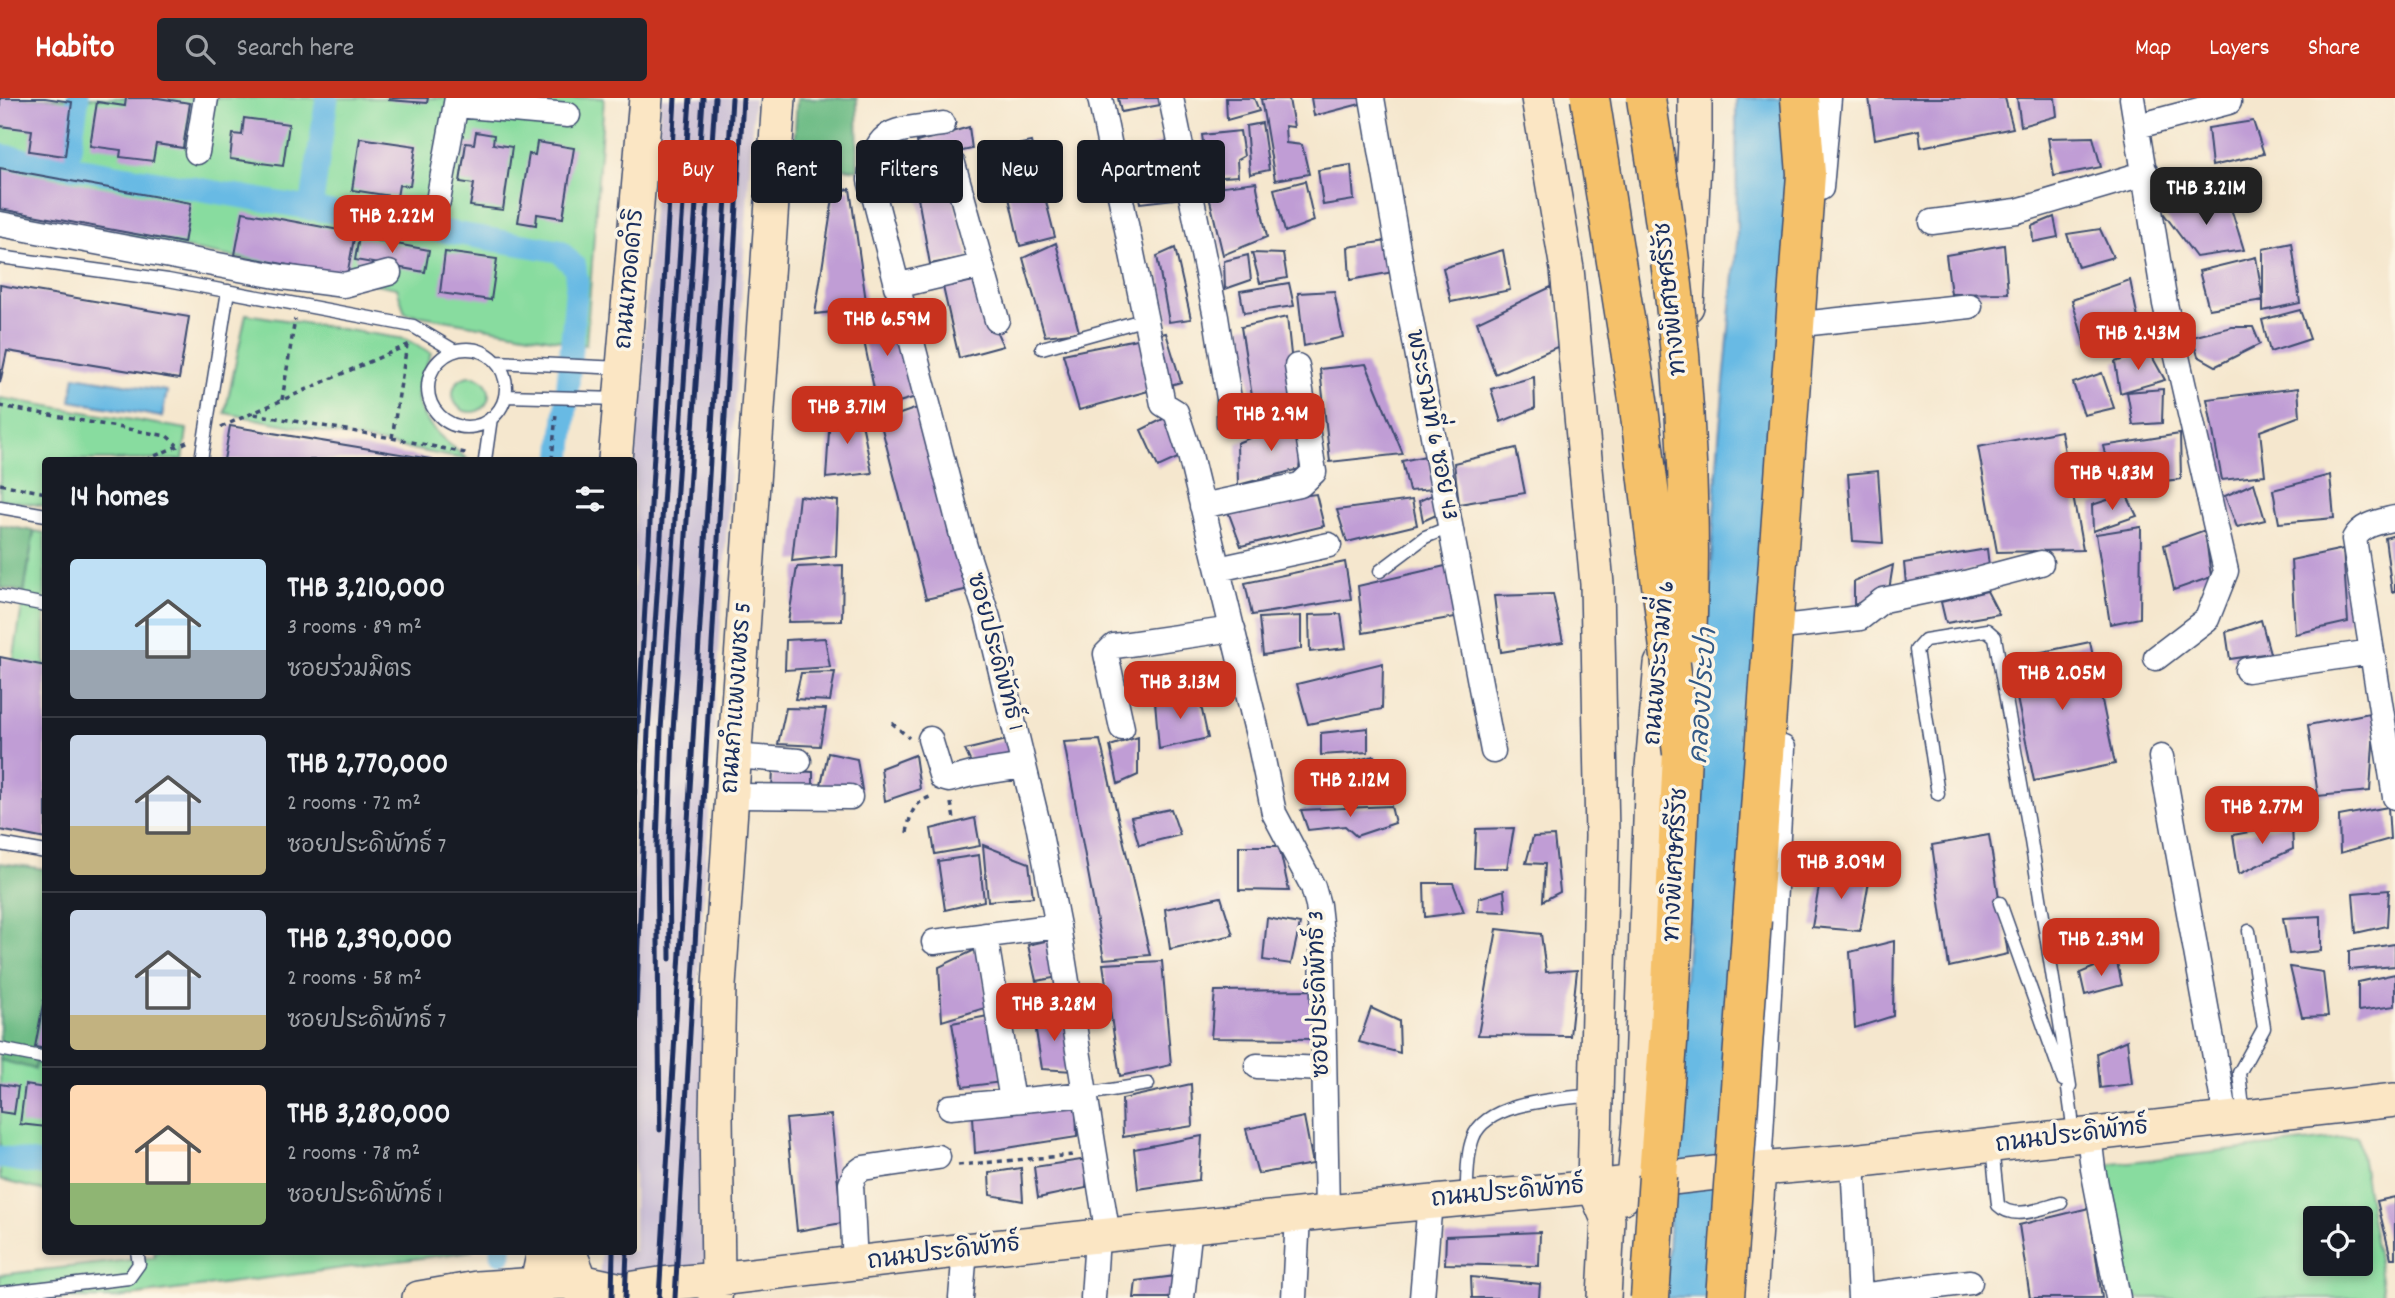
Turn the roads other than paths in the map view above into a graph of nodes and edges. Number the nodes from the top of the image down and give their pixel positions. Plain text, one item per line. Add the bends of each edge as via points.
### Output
1 (206, 98) edge
2 (646, 98) edge
3 (779, 98) edge
4 (1100, 98) edge
5 (1171, 98) edge
6 (1372, 98) edge
7 (1538, 98) edge
8 (1590, 98) edge
9 (1646, 98) edge
10 (1695, 98) edge
11 (1800, 98) edge
12 (1822, 98) edge
13 (1829, 98) edge
14 (2132, 98) edge
15 (457, 102) edge
16 (2229, 102) dead end
17 (568, 115) dead end
18 (943, 124) dead end
19 (2138, 126) junction
20 (197, 152) dead end
21 (1806, 174) junction
22 (2146, 177) junction
23 (2208, 196) dead end
24 (438, 201) dead end
25 (963, 201) edge
26 (1932, 222) dead end
27 (0, 224) edge
28 (0, 257) edge
29 (980, 266) junction
30 (389, 273) dead end
31 (896, 286) junction
32 (228, 291) junction
33 (1970, 306) dead end
34 (997, 320) dead end
35 (1146, 320) junction
36 (1811, 323) junction
37 (1042, 348) dead end
38 (455, 351) junction
39 (496, 362) junction
40 (1297, 366) dead end
41 (622, 383) junction
42 (505, 396) junction
43 (491, 418) junction
44 (1228, 423) dead end
45 (201, 457) edge
46 (485, 457) edge
47 (615, 457) edge
48 (1202, 506) junction
49 (0, 507) edge
50 (42, 514) edge
51 (2395, 518) edge
52 (1450, 527) junction
53 (1329, 545) dead end
54 (2041, 564) dead end
55 (1218, 569) junction
56 (1380, 571) dead end
57 (0, 596) edge
58 (42, 604) edge
59 (1791, 625) junction
60 (1233, 629) junction
61 (2372, 652) junction
62 (2156, 658) dead end
63 (2247, 670) dead end
64 (1122, 728) dead end
65 (930, 739) dead end
66 (1493, 751) dead end
67 (1682, 753) junction
68 (733, 756) junction
69 (2161, 757) dead end
70 (799, 761) dead end
71 (1024, 766) junction
72 (1938, 794) dead end
73 (732, 796) junction
74 (850, 797) dead end
75 (2395, 797) edge
76 (0, 844) edge
77 (42, 851) edge
78 (2000, 903) dead end
79 (1058, 926) junction
80 (2249, 932) dead end
81 (985, 936) junction
82 (934, 942) dead end
83 (0, 1049) edge
84 (42, 1057) edge
85 (1257, 1066) dead end
86 (1324, 1069) junction
87 (1148, 1084) dead end
88 (2068, 1089) junction
89 (1086, 1094) junction
90 (1595, 1094) junction
91 (2395, 1100) edge
92 (1012, 1101) junction
93 (950, 1107) dead end
94 (2235, 1117) junction
95 (2082, 1136) junction
96 (1992, 1146) junction
97 (945, 1161) road end
98 (1853, 1161) junction
99 (1759, 1169) junction
100 (1634, 1181) junction
101 (1594, 1187) junction
102 (1465, 1198) junction
103 (1430, 1201) junction
104 (2061, 1203) dead end
105 (1312, 1213) junction
106 (1608, 1220) junction
107 (1190, 1226) junction
108 (1103, 1237) junction
109 (965, 1250) junction
110 (138, 1255) edge
111 (855, 1264) junction
112 (539, 1277) edge
113 (1970, 1282) dead end
114 (591, 1284) edge
115 (717, 1289) edge
116 (0, 1293) edge
117 (1860, 1297) edge
118 (419, 1298) edge
119 (961, 1298) edge
120 (1093, 1298) edge
121 (1182, 1298) edge
122 (1294, 1298) edge
123 (1422, 1298) edge
124 (1604, 1298) edge
125 (1650, 1298) edge
126 (1725, 1298) edge
127 (1750, 1298) edge
128 (2118, 1298) edge

1 - 20 street
2 - 41 main road, ถนนเทอดดำริ
3 - 68 main road, ถนนกำแพงเพชร 5
4 - 35 street, ซอยประดิพัทธ์ 3
5 - 44 street via 1216,317 1229,399
6 - 52 street, พระรามที่ 6 ซอย 43
7 - 90 main road via 1567,269 1597,584 1602,836
8 - 67 highway, bridge via 1638,400
9 - 67 highway, ทางพิเศษศรีรัช, bridge via 1675,303 1687,455 1689,593
10 - 100 main road, ถนนพระรามที่ 6 via 1682,396 1652,767
11 - 21 highway
12 - 21 highway
13 - 36 street
14 - 19 street
15 - 17 street
15 - 24 street
16 - 19 street
18 - 31 street, ซอยประดิพัทธ์ 1 via 890,132 871,160 870,180
19 - 22 street
21 - 126 highway, bridge
22 - 23 street via 2168,195
22 - 26 street via 2017,211
22 - 62 street via 2165,304 2226,571 2207,619
25 - 29 street
27 - 30 street via 344,285
28 - 32 lane
29 - 31 street
29 - 34 street
31 - 71 street, ซอยประดิพัทธ์ 1
32 - 38 lane via 413,326
32 - 45 lane
33 - 36 street
35 - 37 lane
35 - 48 street, ซอยประดิพัทธ์ 3 via 1163,404 1176,412
36 - 59 street
38 - 39 lane via 477,351
38 - 43 lane via 435,365 429,401 445,421 456,426 468,428
39 - 41 lane
39 - 42 lane
40 - 48 street via 1314,472 1300,485
41 - 42 lane via 557,397
41 - 47 main road, ถนนเทอดดำริ
42 - 43 lane
43 - 46 lane
48 - 55 street, ซอยประดิพัทธ์ 3
49 - 50 lane
51 - 61 street via 2368,525 2354,539
52 - 56 lane via 1425,537
52 - 66 street, พระรามที่ 6 ซอย 43
53 - 55 street
54 - 59 street via 1883,600 1860,618
55 - 60 street, ซอยประดิพัทธ์ 3
57 - 58 lane
59 - 99 street
60 - 64 street via 1108,650
60 - 86 street, ซอยประดิพัทธ์ 3 via 1274,813 1318,905
61 - 63 street
61 - 75 street
65 - 71 street via 944,779
67 - 125 highway, ทางพิเศษศรีรัช, bridge
68 - 70 street
68 - 73 main road, ถนนกำแพงเพชร 5
69 - 94 street
71 - 79 street, ซอยประดิพัทธ์ 1
72 - 88 lane via 1916,650 1925,640 1987,630 1995,638 2031,841
73 - 74 street
73 - 115 main road, ถนนกำแพงเพชร 5 via 719,986
76 - 77 lane
78 - 88 lane
79 - 81 street
79 - 89 street, ซอยประดิพัทธ์ 1
80 - 94 lane via 2264,1028 2239,1073
81 - 82 street
81 - 92 street
83 - 84 lane
85 - 86 street
86 - 105 street, ซอยประดิพัทธ์ 3
87 - 89 lane
88 - 95 lane
89 - 92 street
89 - 108 street, ซอยประดิพัทธ์ 1
90 - 101 main road
90 - 102 lane via 1533,1103 1491,1116 1473,1138
91 - 94 main road, ถนนประดิพัทธ์
92 - 93 street
94 - 95 main road, ถนนประดิพัทธ์
95 - 96 main road, ถนนประดิพัทธ์
95 - 128 street via 2093,1169
96 - 98 main road, ถนนประดิพัทธ์
96 - 104 lane via 1998,1205 2004,1211 2022,1213
97 - 111 street via 863,1168 855,1174 851,1184
98 - 99 main road, ถนนประดิพัทธ์
98 - 117 street
99 - 100 main road, ถนนประดิพัทธ์
99 - 127 main road
100 - 101 main road, ถนนประดิพัทธ์
100 - 106 main road, ถนนพระรามที่ 6
101 - 102 main road, ถนนประดิพัทธ์
101 - 106 main road
102 - 103 main road, ถนนประดิพัทธ์
103 - 105 main road, ถนนประดิพัทธ์
103 - 123 street
105 - 107 main road, ถนนประดิพัทธ์
105 - 122 street, ซอยประดิพัทธ์ 3
106 - 124 main road
107 - 108 main road, ถนนประดิพัทธ์
107 - 121 street
108 - 109 main road, ถนนประดิพัทธ์
108 - 120 street, ซอยประดิพัทธ์ 1
109 - 111 main road, ถนนประดิพัทธ์
109 - 119 street
110 - 116 lane via 139,1264 129,1278
111 - 115 main road, ถนนประดิพัทธ์
112 - 114 main road, ถนนประดิพัทธ์
112 - 118 main road, ถนนประดิพัทธ์
113 - 117 street
114 - 115 main road, ถนนประดิพัทธ์

